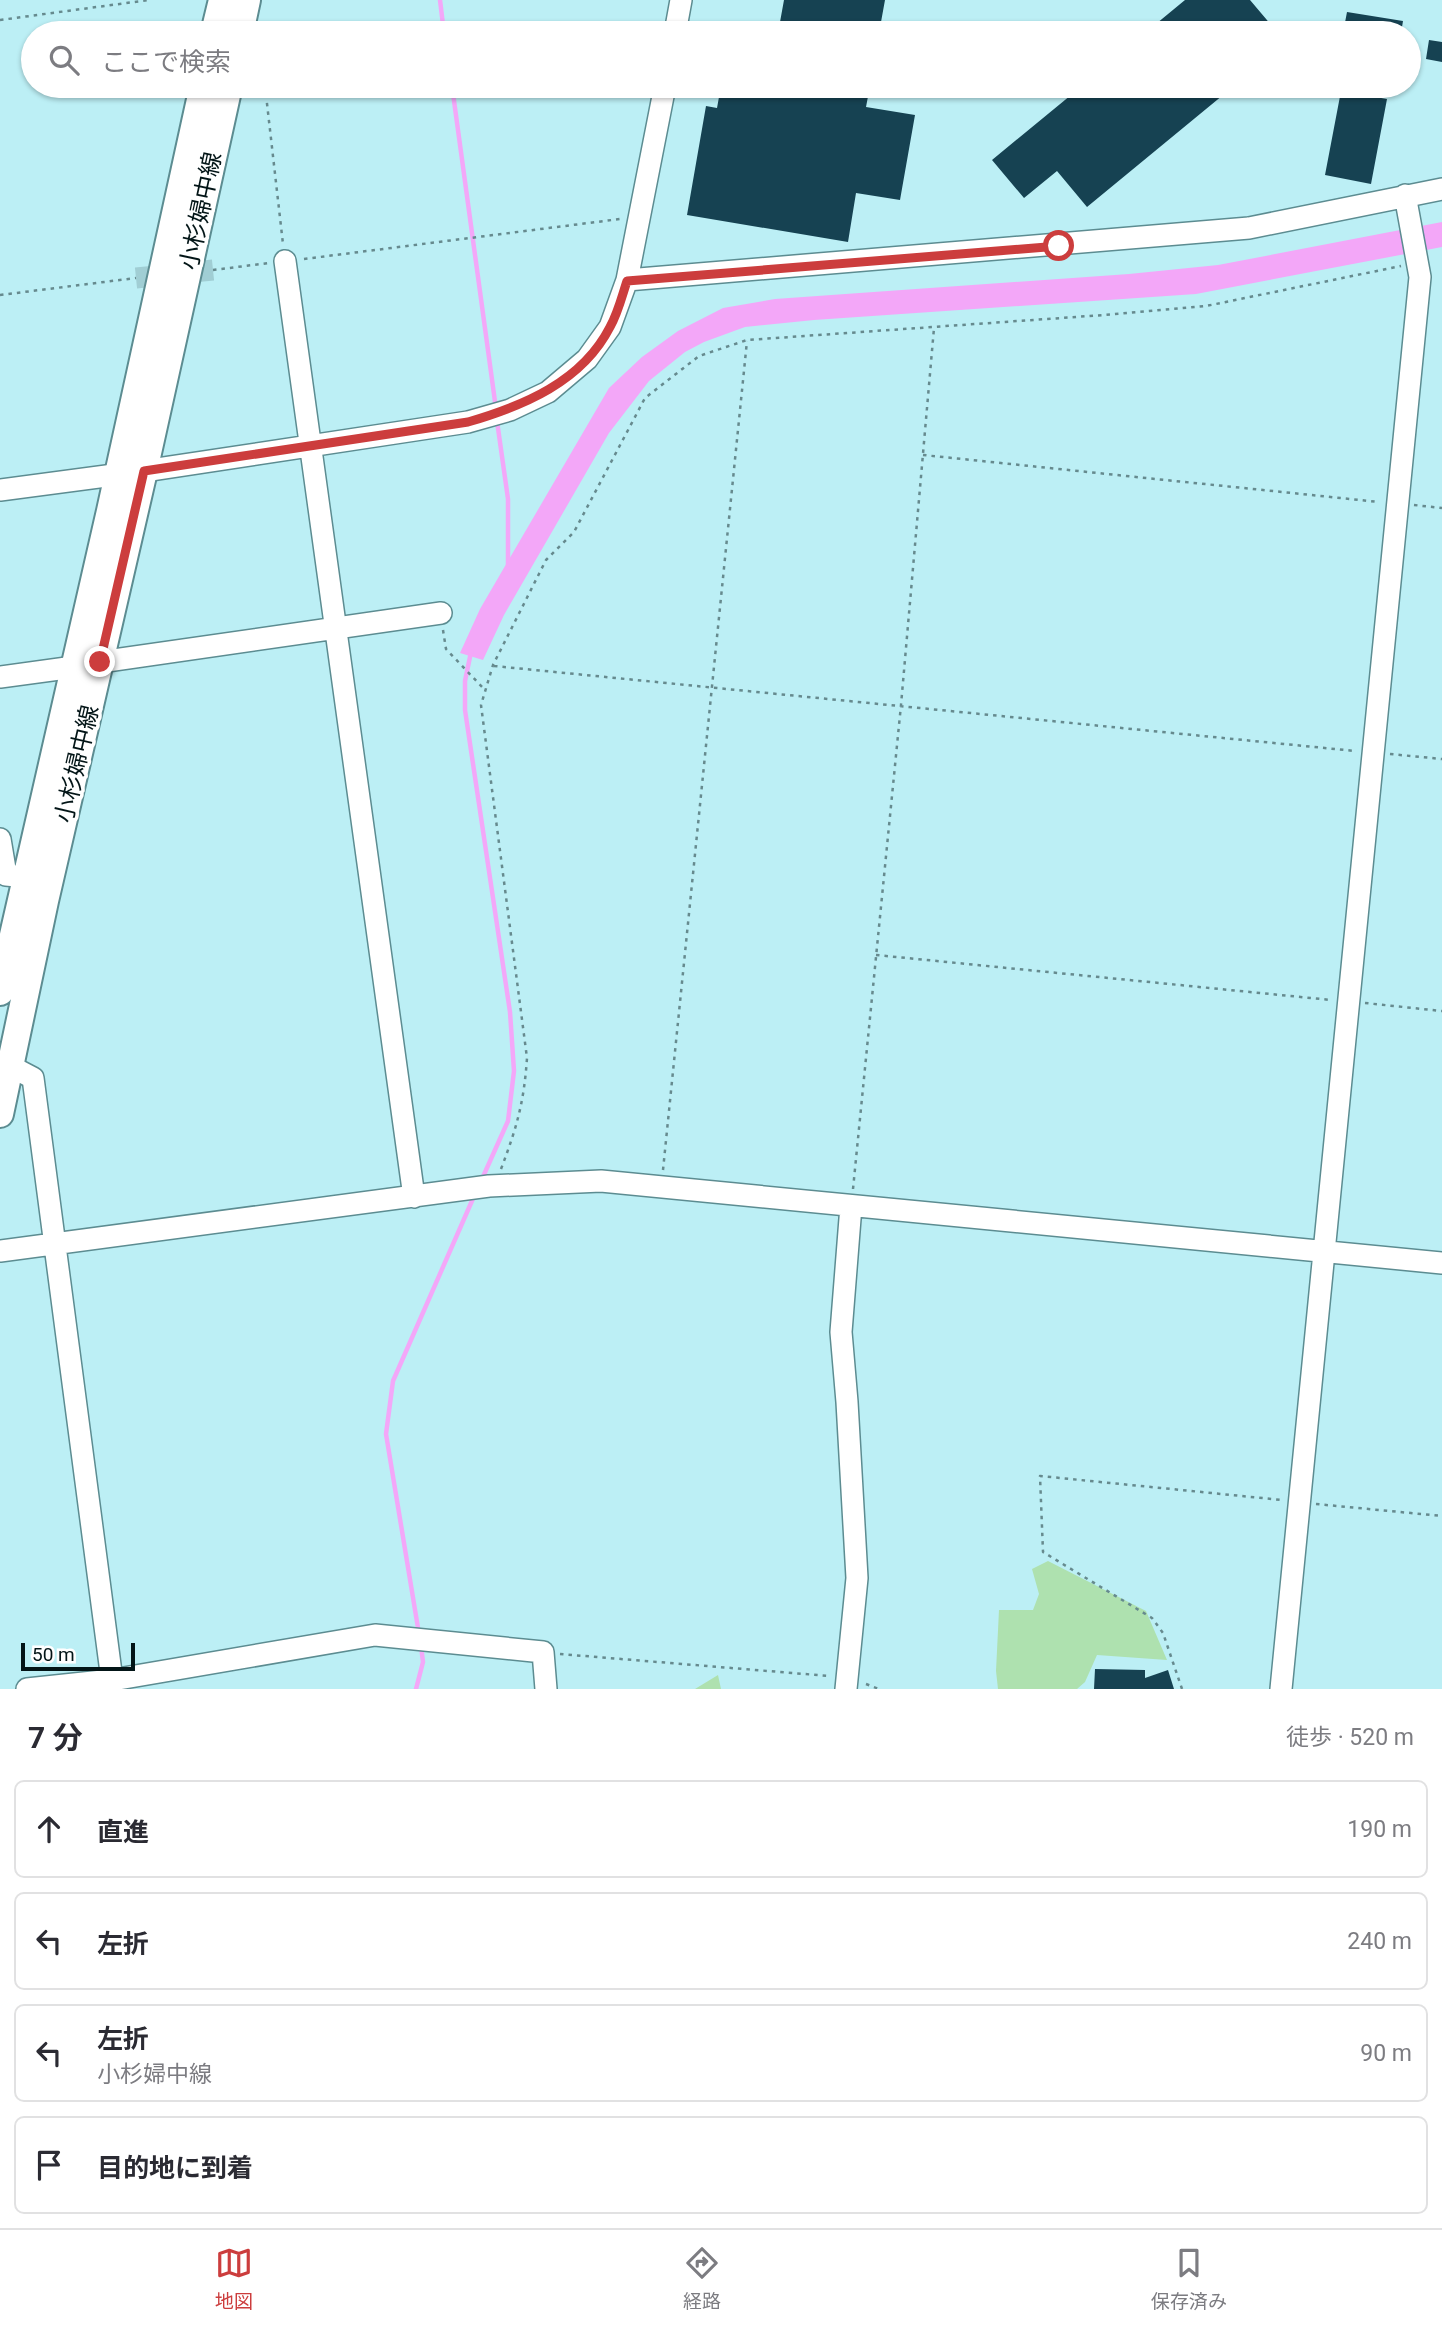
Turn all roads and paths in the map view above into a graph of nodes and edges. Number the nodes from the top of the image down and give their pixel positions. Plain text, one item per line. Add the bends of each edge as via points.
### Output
1 (149, 0) edge
2 (222, 0) edge
3 (247, 0) edge
4 (681, 0) edge
5 (0, 20) edge
6 (218, 21) edge
7 (243, 21) edge
8 (677, 21) edge
9 (200, 98) edge
10 (226, 98) edge
11 (266, 98) edge
12 (663, 98) edge
13 (1442, 189) edge
14 (1405, 195) junction
15 (642, 217) junction
16 (285, 261) junction
17 (1417, 261) junction
18 (214, 270) tunnel mouth
19 (136, 278) tunnel mouth
20 (627, 281) junction
21 (0, 295) edge
22 (934, 328) junction
23 (747, 340) junction
24 (310, 447) junction
25 (923, 455) junction
26 (144, 471) junction
27 (118, 475) junction
28 (0, 490) edge
29 (1396, 503) junction
30 (1442, 508) edge
31 (441, 613) joint
32 (336, 629) junction
33 (87, 664) junction
34 (493, 666) junction
35 (0, 677) edge
36 (714, 687) junction
37 (485, 690) junction
38 (901, 705) junction
39 (1373, 752) junction
40 (1442, 759) edge
41 (0, 839) edge
42 (27, 877) junction
43 (876, 955) junction
44 (0, 992) edge
45 (1348, 1002) junction
46 (1442, 1011) edge
47 (10, 1066) junction
48 (0, 1114) edge
49 (492, 1186) junction
50 (662, 1187) junction
51 (414, 1197) junction
52 (852, 1206) junction
53 (55, 1244) junction
54 (0, 1251) edge
55 (1323, 1251) junction
56 (1442, 1263) edge
57 (1298, 1502) junction
58 (1442, 1516) edge
59 (542, 1652) junction
60 (112, 1680) junction
61 (846, 1683) edge
62 (27, 1689) edge
63 (546, 1689) edge
64 (879, 1689) edge
65 (1182, 1689) edge
66 (1280, 1689) edge

1 - 5 path
2 - 6 main road
3 - 7 main road
4 - 8 street
9 - 27 main road, 小杉婦中線
10 - 26 main road, 小杉婦中線
11 - 16 path
12 - 15 street
13 - 14 street
14 - 17 street
14 - 20 street via 1249,228
15 - 16 path
15 - 20 street
16 - 18 path
16 - 24 street
17 - 22 path via 1206,306
17 - 29 street via 1420,277
19 - 21 path
20 - 24 street via 610,327 587,359 548,392 510,410 468,422
22 - 23 path
22 - 25 path
23 - 34 path via 699,356 645,398 574,533 546,560
23 - 36 path
24 - 26 street
24 - 32 street
25 - 29 path
25 - 38 path
26 - 27 street
26 - 33 main road, 小杉婦中線
27 - 28 street
27 - 33 main road, 小杉婦中線
29 - 30 path
29 - 39 street
31 - 32 street
31 - 37 path via 446,649
32 - 33 street
32 - 51 street
33 - 35 street
33 - 42 main road, 小杉婦中線
33 - 47 main road, 小杉婦中線
34 - 36 path
34 - 37 path
36 - 38 path
36 - 50 path
37 - 49 path via 483,736 527,1058 516,1131
38 - 39 path
38 - 43 path
39 - 40 path
39 - 45 street
41 - 42 street via 6,876
42 - 44 main road, 小杉婦中線
43 - 45 path
43 - 52 path
45 - 46 path
45 - 55 street
47 - 48 main road, 小杉婦中線
47 - 53 street via 33,1078
49 - 50 street via 601,1181
49 - 51 street
50 - 52 street
51 - 53 street
52 - 55 street
52 - 61 street via 841,1332 857,1578
53 - 54 street
53 - 60 street
55 - 56 street
55 - 57 street
57 - 58 path
57 - 65 path via 1040,1476 1043,1552 1152,1618 1163,1633
57 - 66 street
59 - 60 street via 375,1635
59 - 61 path
59 - 63 street
60 - 62 street
61 - 64 path

